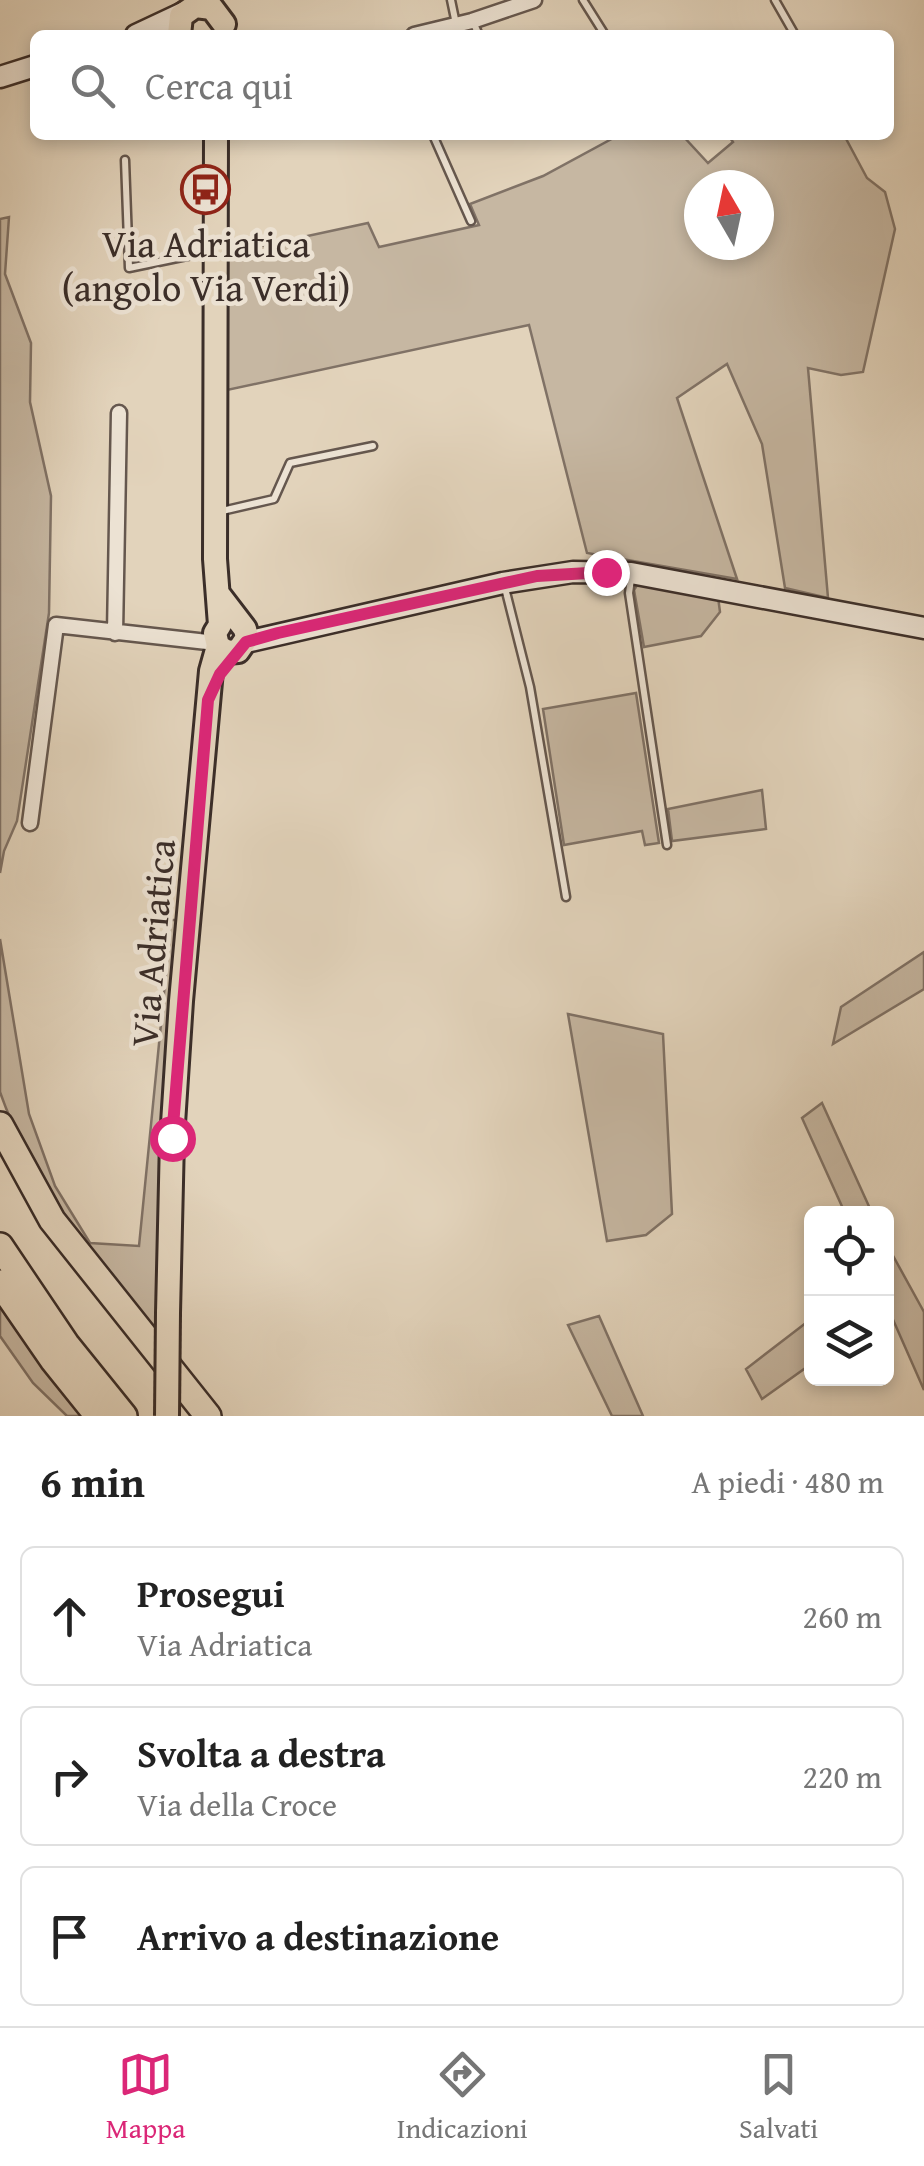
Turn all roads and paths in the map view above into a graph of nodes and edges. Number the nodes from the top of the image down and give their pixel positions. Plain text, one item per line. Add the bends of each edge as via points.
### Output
1 (224, 0) edge
2 (451, 0) edge
3 (534, 0) edge
4 (583, 0) edge
5 (775, 0) edge
6 (190, 13) edge
7 (469, 27) edge
8 (148, 30) edge
9 (223, 30) edge
10 (601, 30) edge
11 (792, 30) edge
12 (30, 67) edge
13 (0, 76) edge
14 (216, 140) edge
15 (435, 140) edge
16 (125, 160) dead end
17 (471, 221) dead end
18 (218, 250) junction
19 (118, 413) dead end
20 (373, 446) dead end
21 (216, 512) junction
22 (631, 573) junction
23 (504, 583) junction
24 (924, 628) edge
25 (115, 634) junction
26 (232, 636) junction
27 (30, 822) dead end
28 (666, 844) dead end
29 (566, 897) dead end
30 (0, 1112) edge
31 (4, 1144) edge
32 (0, 1246) edge
33 (0, 1283) edge
34 (98, 1416) edge
35 (124, 1416) edge
36 (167, 1416) edge
37 (188, 1416) edge
38 (208, 1416) edge

1 - 9 main road
2 - 7 lane
3 - 7 street
4 - 10 lane
5 - 11 lane
6 - 8 main road
6 - 9 main road via 212,8
12 - 13 main road
14 - 18 main road, Via Adriatica
15 - 17 lane
16 - 18 lane via 129,268
18 - 21 main road, Via Adriatica
19 - 25 street
20 - 21 lane via 290,463 274,499
21 - 26 main road, Via Adriatica via 217,592
22 - 23 main road via 572,572
22 - 24 main road
22 - 28 lane
23 - 26 main road via 278,633
23 - 29 lane via 530,688
25 - 26 street
25 - 27 street via 56,625
26 - 36 main road, Via Adriatica, bridge via 212,663 173,1119
30 - 31 highway
31 - 37 highway via 38,1224
31 - 38 highway via 52,1220
32 - 35 highway
33 - 34 highway

